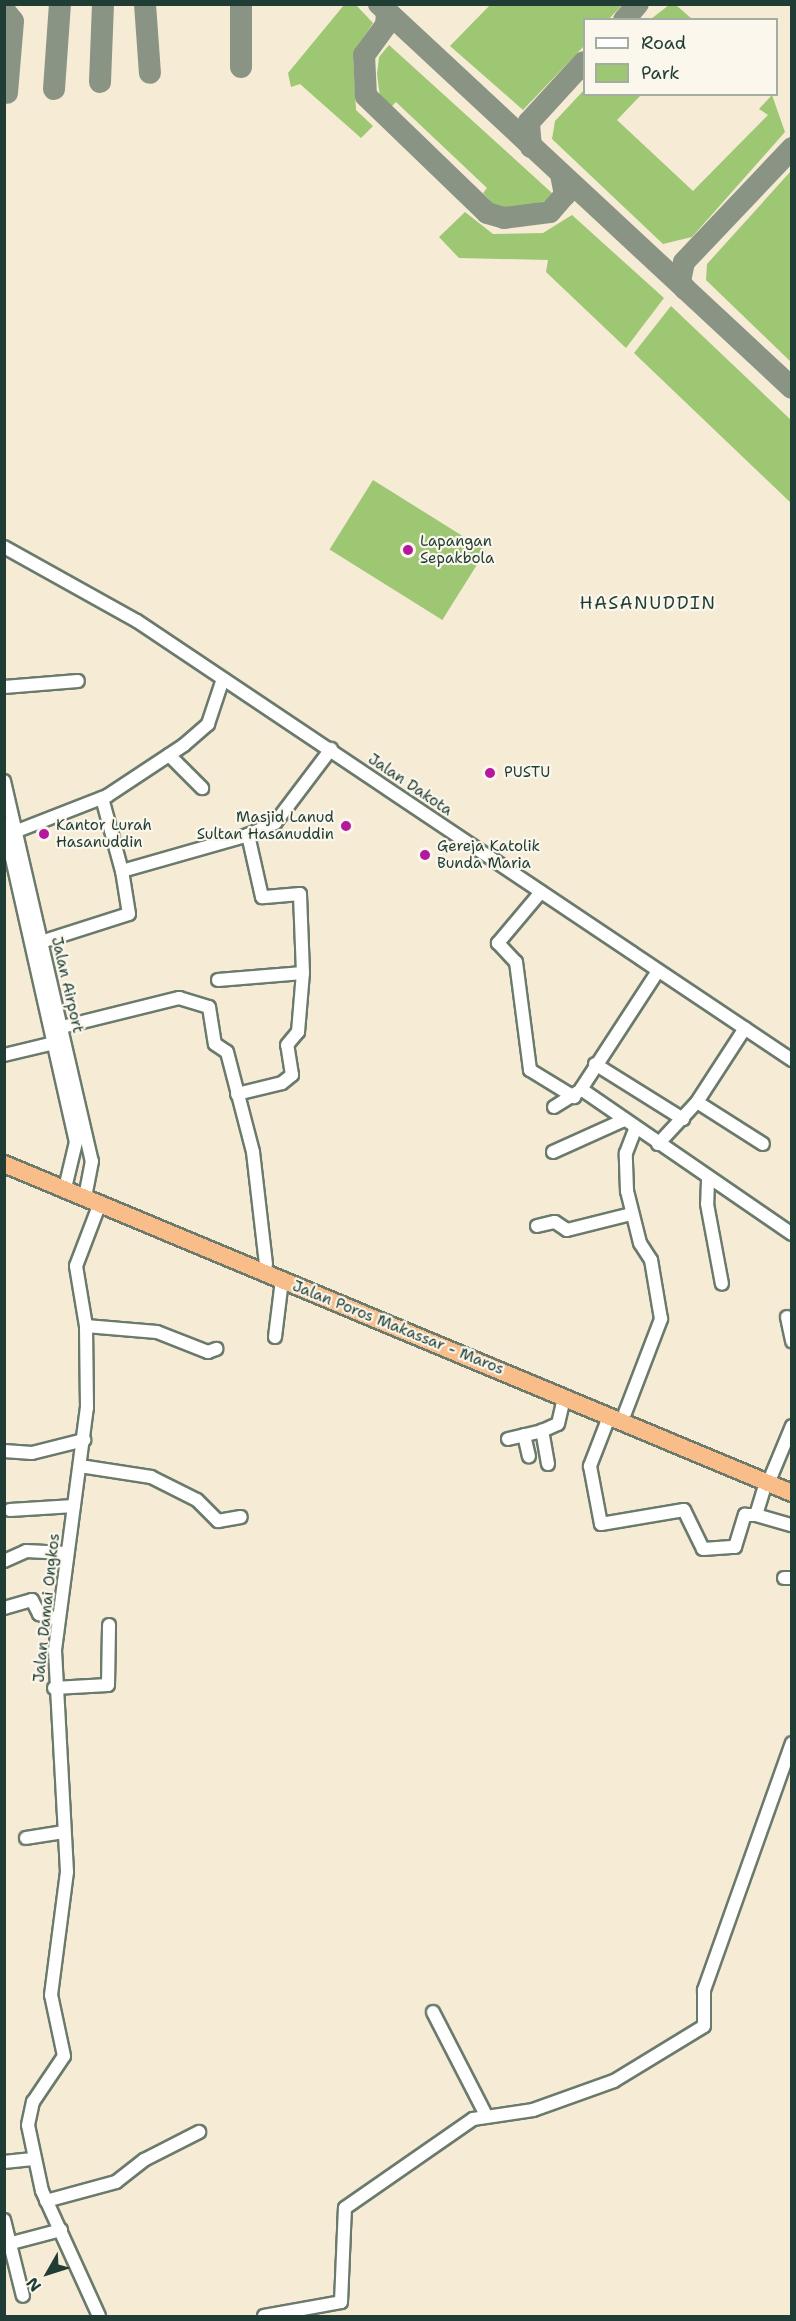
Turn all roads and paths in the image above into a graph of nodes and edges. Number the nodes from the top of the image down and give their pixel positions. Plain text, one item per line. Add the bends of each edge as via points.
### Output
1 (4, 547) edge
2 (223, 679) junction
3 (78, 681) dead end
4 (4, 687) edge
5 (331, 749) junction
6 (169, 755) junction
7 (4, 781) edge
8 (202, 788) dead end
9 (102, 798) junction
10 (4, 823) edge
11 (17, 831) junction
12 (248, 836) junction
13 (7, 849) edge
14 (19, 866) junction
15 (122, 871) junction
16 (541, 892) junction
17 (41, 942) junction
18 (658, 971) junction
19 (303, 973) junction
20 (218, 980) dead end
21 (62, 1027) junction
22 (745, 1028) junction
23 (54, 1043) junction
24 (4, 1055) edge
25 (792, 1059) edge
26 (595, 1064) junction
27 (578, 1093) junction
28 (237, 1094) junction
29 (697, 1102) junction
30 (554, 1107) dead end
31 (74, 1108) junction
32 (683, 1119) junction
33 (622, 1121) junction
34 (635, 1130) junction
35 (658, 1144) junction
36 (763, 1144) dead end
37 (553, 1152) dead end
38 (4, 1155) edge
39 (4, 1164) edge
40 (708, 1180) junction
41 (67, 1185) junction
42 (91, 1196) junction
43 (631, 1214) junction
44 (537, 1226) dead end
45 (792, 1234) edge
46 (266, 1264) junction
47 (282, 1280) junction
48 (722, 1284) dead end
49 (787, 1317) dead end
50 (86, 1326) junction
51 (275, 1337) dead end
52 (792, 1341) edge
53 (216, 1349) dead end
54 (564, 1397) junction
55 (590, 1403) junction
56 (617, 1415) junction
57 (792, 1426) edge
58 (542, 1431) junction
59 (524, 1435) junction
60 (508, 1439) dead end
61 (84, 1440) junction
62 (4, 1451) edge
63 (529, 1456) dead end
64 (548, 1464) dead end
65 (80, 1466) junction
66 (769, 1478) junction
67 (792, 1482) edge
68 (792, 1493) edge
69 (74, 1506) junction
70 (10, 1510) dead end
71 (756, 1515) junction
72 (242, 1516) dead end
73 (792, 1526) edge
74 (66, 1553) junction
75 (4, 1561) edge
76 (4, 1608) edge
77 (58, 1619) junction
78 (109, 1625) dead end
79 (54, 1688) junction
80 (792, 1743) edge
81 (63, 1832) junction
82 (26, 1838) dead end
83 (433, 2012) dead end
84 (485, 2113) junction
85 (199, 2132) dead end
86 (33, 2159) junction
87 (4, 2162) edge
88 (46, 2201) junction
89 (4, 2220) edge
90 (61, 2230) junction
91 (8, 2243) edge
92 (23, 2296) dead end
93 (99, 2316) edge
94 (264, 2316) edge

1 - 2 street, Jalan Dakota via 137,621
2 - 5 street, Jalan Dakota
2 - 6 street via 208,724
3 - 4 street
5 - 12 street via 274,823
5 - 16 street, Jalan Dakota
6 - 8 street
6 - 9 street
7 - 11 street, Jalan Airport
9 - 11 street
9 - 15 street
10 - 13 street, Jalan Airport
11 - 14 street, Jalan Airport
12 - 15 street
12 - 19 street via 262,897 300,894
13 - 14 street, Jalan Airport
14 - 17 street, Jalan Airport
14 - 23 street, Jalan Airport
15 - 17 street via 129,914
16 - 18 street, Jalan Dakota
16 - 27 street via 498,943 516,962 530,1070
17 - 21 street, Jalan Airport
18 - 22 street, Jalan Dakota
18 - 26 street
19 - 20 street
19 - 28 street via 298,1032 287,1045 292,1075 282,1083
21 - 28 street via 179,998 204,1004 213,1016 215,1044 227,1052
21 - 31 street, Jalan Airport
22 - 25 street, Jalan Dakota
22 - 29 street
23 - 24 street
23 - 31 street, Jalan Airport
26 - 27 street
26 - 32 street
27 - 30 street
27 - 33 street
28 - 46 street via 258,1175
29 - 32 street
29 - 36 street
31 - 41 street, Jalan Airport via 76,1154
31 - 42 street, Jalan Airport via 92,1161
32 - 35 street
33 - 34 street
33 - 37 street
34 - 35 street
34 - 43 street via 626,1163
35 - 40 street
38 - 41 highway, Jalan Poros Makassar - Maros
39 - 41 highway, Jalan Poros Makassar - Maros
40 - 45 street
40 - 48 street via 706,1204
41 - 42 highway, Jalan Poros Makassar - Maros
42 - 46 highway, Jalan Poros Makassar - Maros
42 - 47 highway, Jalan Poros Makassar - Maros
42 - 50 street, Jalan Damai Ongkos via 76,1266
43 - 44 street via 567,1230 555,1222
43 - 56 street via 651,1260 661,1319
46 - 55 highway, Jalan Poros Makassar - Maros
47 - 51 street
47 - 54 highway, Jalan Poros Makassar - Maros
49 - 52 street
50 - 53 street via 157,1332 208,1352
50 - 61 street, Jalan Damai Ongkos
54 - 55 highway, Jalan Poros Makassar - Maros
54 - 58 street via 558,1424
55 - 56 highway, Jalan Poros Makassar - Maros
56 - 66 highway, Jalan Poros Makassar - Maros
56 - 71 street via 590,1466 601,1524 684,1510 703,1549 735,1547 745,1515
57 - 66 street
58 - 59 street
58 - 64 street
59 - 60 street
59 - 63 street
61 - 62 street via 32,1454
61 - 65 street, Jalan Damai Ongkos
65 - 69 street, Jalan Damai Ongkos
65 - 72 street via 151,1477 197,1500 218,1521
66 - 67 highway, Jalan Poros Makassar - Maros
66 - 68 highway, Jalan Poros Makassar - Maros
66 - 71 street
69 - 70 street
69 - 74 street, Jalan Damai Ongkos
71 - 73 street
74 - 75 street via 26,1551
74 - 77 street, Jalan Damai Ongkos
76 - 77 street via 32,1600 39,1614
77 - 79 street, Jalan Damai Ongkos
78 - 79 street via 108,1685
79 - 81 street, Jalan Damai Ongkos via 67,1805
80 - 84 street via 704,1990 704,2026 614,2081 533,2110
81 - 82 street
81 - 86 street, Jalan Damai Ongkos via 67,1872 51,1995 64,2056 33,2102 28,2125
83 - 84 street
84 - 94 street via 345,2208 341,2302
85 - 88 street via 144,2160 124,2178
86 - 87 street
86 - 88 street, Jalan Damai Ongkos
88 - 90 street, Jalan Damai Ongkos
89 - 91 street
90 - 91 street
90 - 93 street, Jalan Damai Ongkos
91 - 92 street

